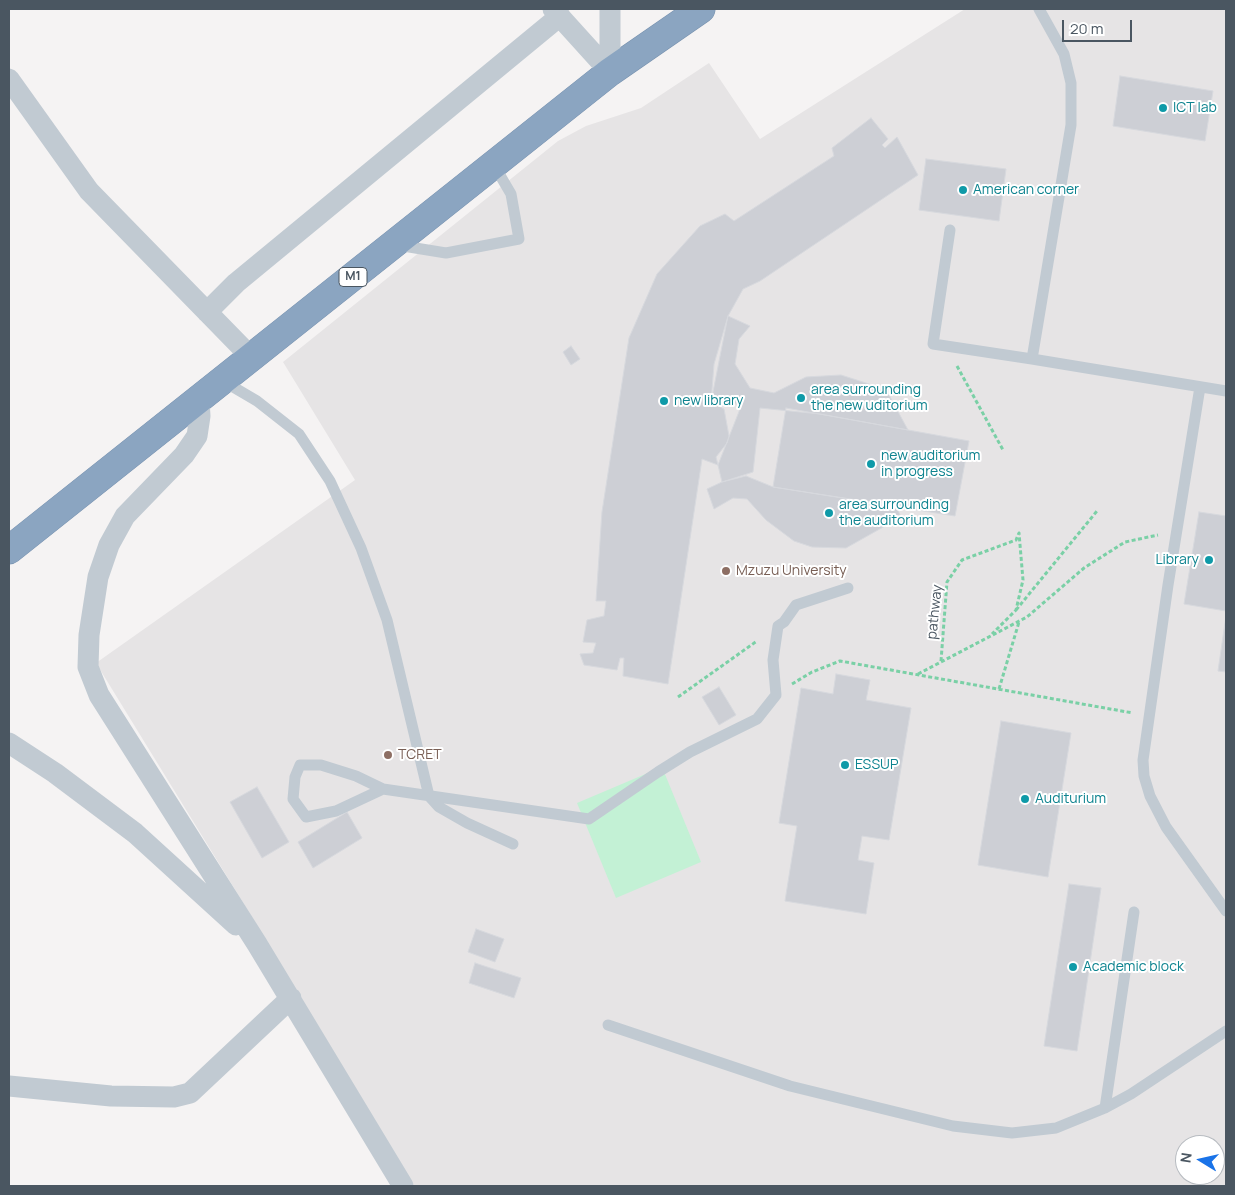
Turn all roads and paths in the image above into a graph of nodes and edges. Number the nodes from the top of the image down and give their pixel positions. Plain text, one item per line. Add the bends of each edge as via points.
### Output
1 (610, 9) edge
2 (701, 9) edge
3 (1039, 9) edge
4 (556, 13) edge
5 (610, 72) junction
6 (9, 79) edge
7 (494, 164) junction
8 (950, 230) dead end
9 (394, 244) junction
10 (207, 312) junction
11 (945, 346) junction
12 (252, 358) junction
13 (1032, 360) junction
14 (223, 381) junction
15 (1200, 387) junction
16 (1226, 391) edge
17 (198, 401) junction
18 (1003, 450) dead end
19 (1097, 511) dead end
20 (1176, 531) junction
21 (9, 550) edge
22 (848, 588) dead end
23 (1016, 610) junction
24 (1020, 621) junction
25 (778, 626) junction
26 (989, 637) junction
27 (941, 662) junction
28 (916, 674) junction
29 (999, 689) junction
30 (776, 695) junction
31 (678, 697) dead end
32 (1148, 716) junction
33 (9, 743) edge
34 (383, 790) junction
35 (429, 796) junction
36 (513, 844) dead end
37 (1226, 911) edge
38 (1134, 912) dead end
39 (257, 944) junction
40 (290, 998) junction
41 (608, 1026) dead end
42 (1226, 1031) edge
43 (9, 1086) edge
44 (1105, 1108) junction
45 (403, 1186) edge

1 - 5 street
2 - 5 highway, M1
3 - 13 lane via 1064,54 1071,83 1071,125
4 - 5 street
4 - 10 street via 236,283
5 - 7 highway, M1
6 - 10 street via 89,191
7 - 9 highway, M1
7 - 9 lane via 511,194 519,239 446,252
8 - 11 lane via 933,344
9 - 12 highway, M1
10 - 12 street
11 - 13 lane
11 - 18 path
12 - 14 highway, M1
13 - 15 lane
14 - 17 highway, M1
14 - 35 lane via 257,401 299,434 330,481 361,548 387,620
15 - 16 lane
15 - 20 lane
17 - 21 highway, M1
17 - 39 street via 197,436 184,455 125,516 109,545 98,577 89,635 88,667 99,695
19 - 23 path
20 - 24 path via 1125,542 1084,568
20 - 32 lane
22 - 25 lane via 796,605
23 - 26 path
23 - 27 path, pathway via 1023,580 1019,533 1016,540 962,560 947,582
24 - 26 path
24 - 29 path
25 - 30 lane via 774,660
25 - 31 path
26 - 27 path
27 - 28 path
28 - 29 path
28 - 30 path via 840,661 812,672
29 - 32 path
30 - 35 lane via 757,719 690,752 589,819
32 - 37 lane via 1143,760 1150,796 1166,827
33 - 39 street via 135,833
34 - 34 lane via 336,811 306,817 293,799 300,765 321,765 356,776
34 - 35 lane
35 - 36 lane via 439,807 467,823
38 - 44 lane
39 - 40 street
40 - 43 street via 190,1093 174,1097 110,1096
40 - 45 street
41 - 44 lane via 790,1086 953,1126 1012,1133 1056,1128
42 - 44 lane

